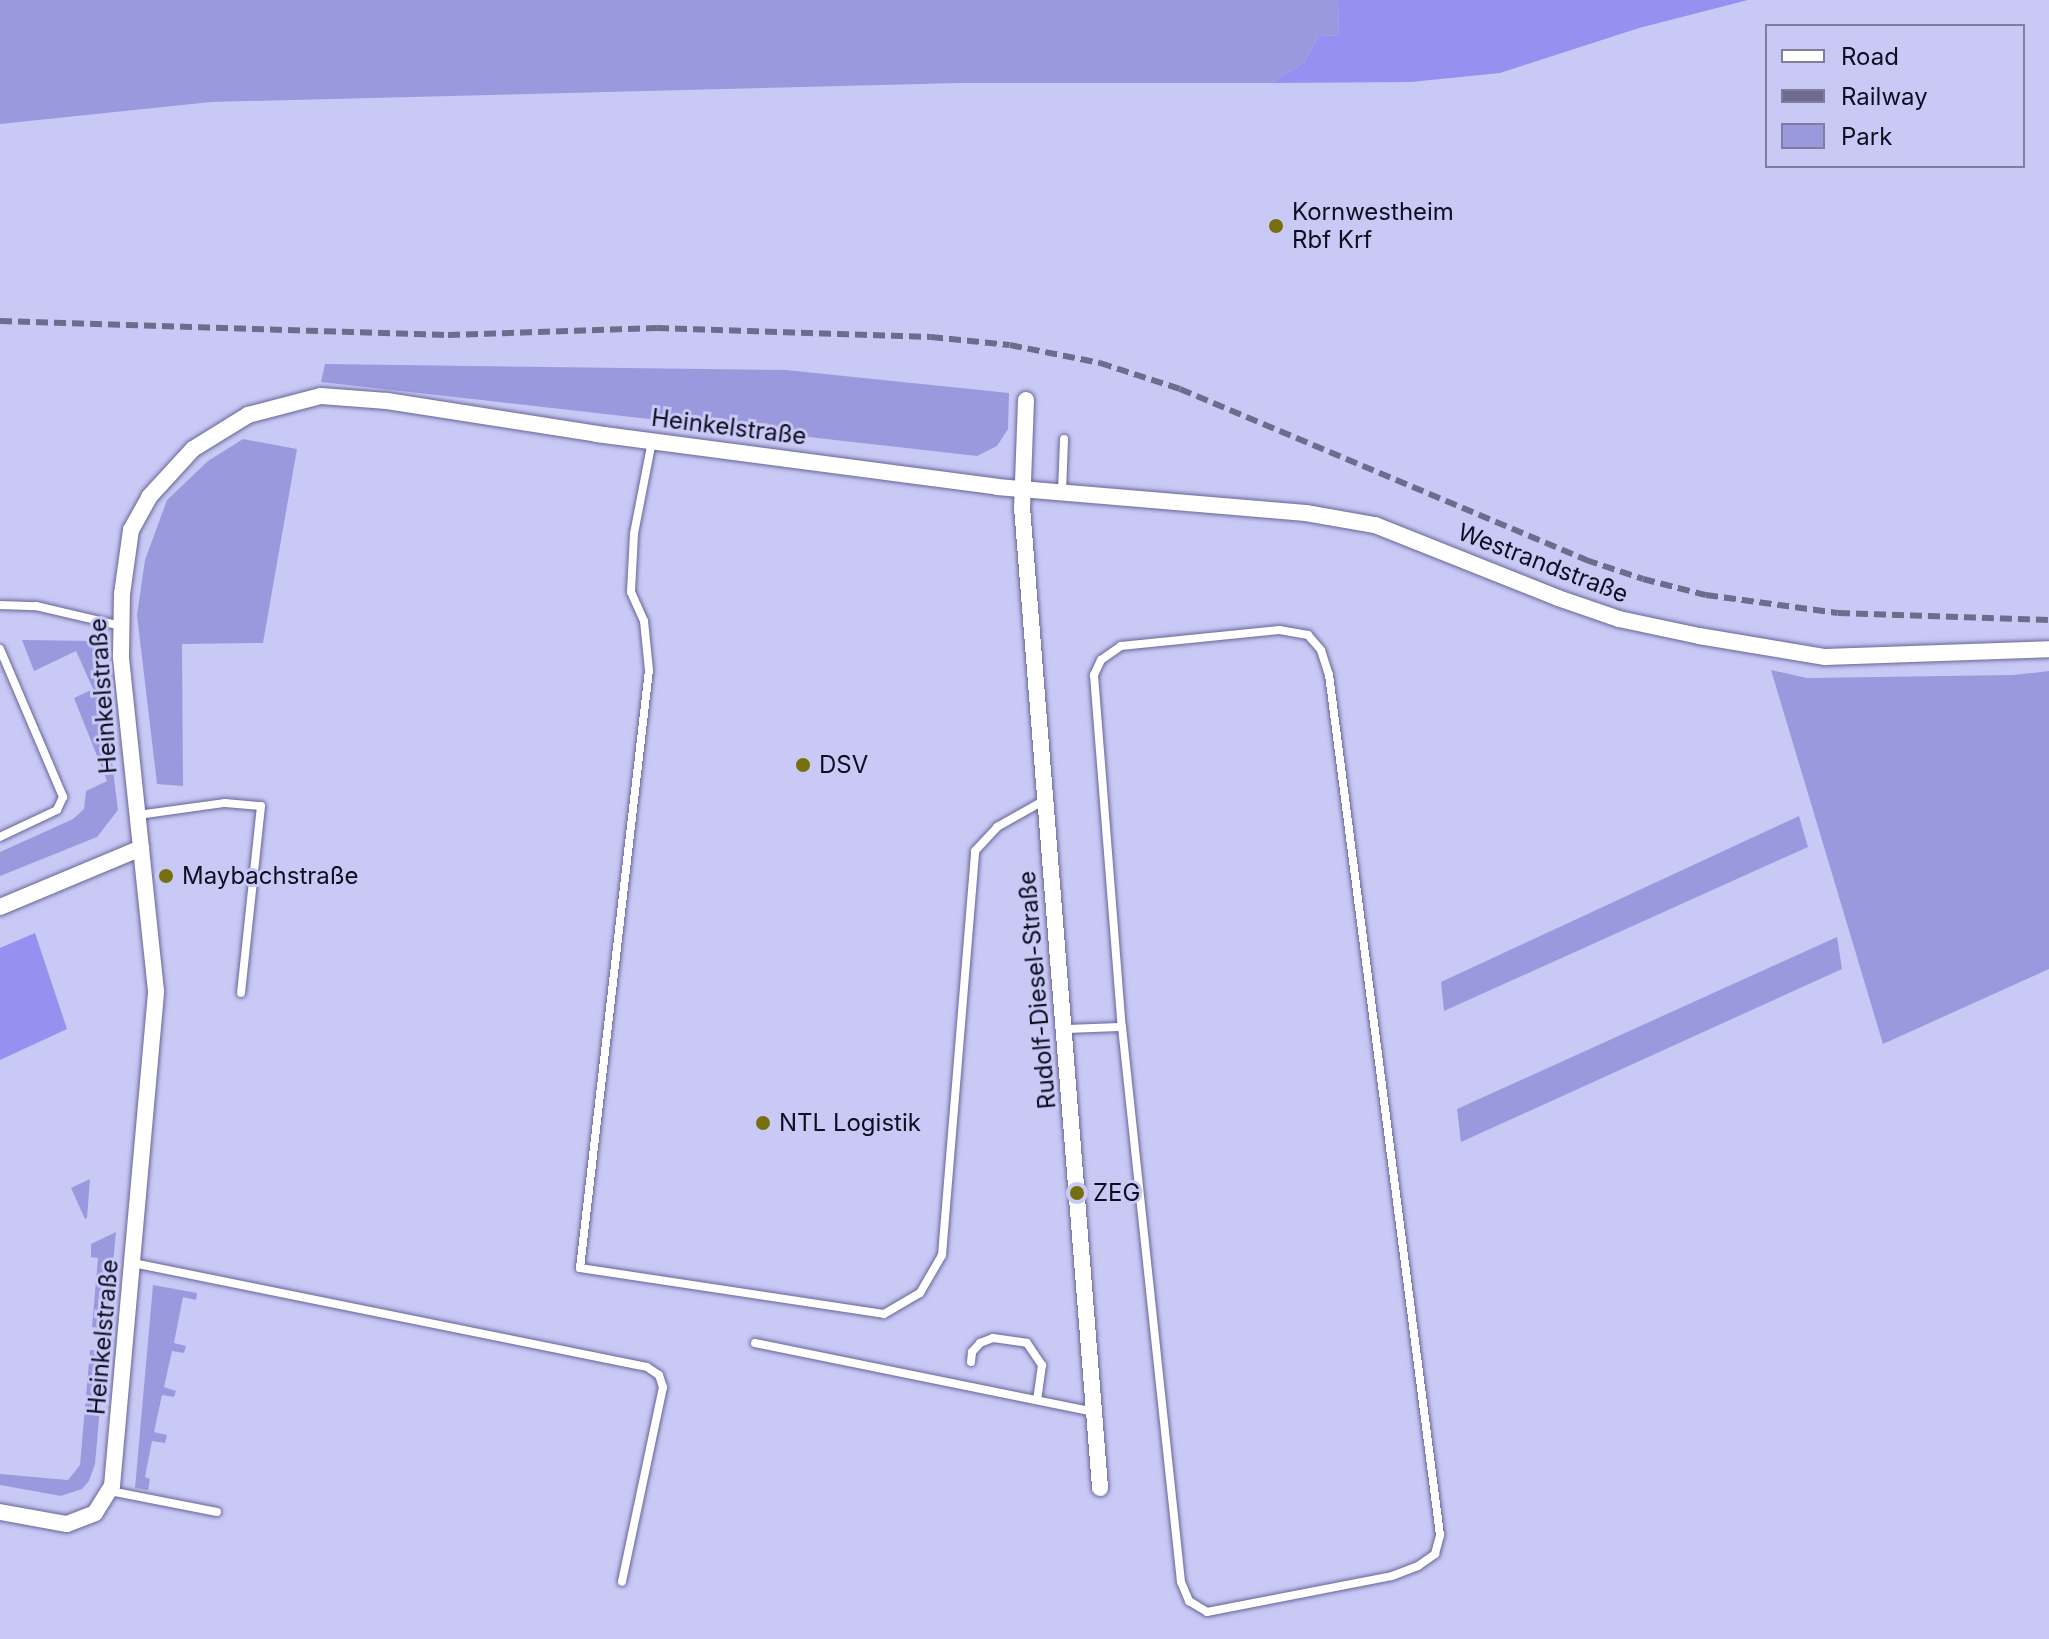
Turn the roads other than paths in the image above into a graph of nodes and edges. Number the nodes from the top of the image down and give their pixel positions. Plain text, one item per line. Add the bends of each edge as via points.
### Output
1 (1026, 400) dead end
2 (1064, 439) dead end
3 (652, 441) junction
4 (1023, 489) junction
5 (1062, 492) junction
6 (0, 605) edge
7 (121, 626) junction
8 (0, 649) edge
9 (2049, 649) edge
10 (1046, 800) junction
11 (137, 815) junction
12 (0, 837) edge
13 (141, 848) junction
14 (0, 907) edge
15 (241, 993) dead end
16 (1122, 1027) junction
17 (1064, 1029) junction
18 (133, 1263) junction
19 (755, 1343) dead end
20 (971, 1362) dead end
21 (1037, 1399) junction
22 (1094, 1412) junction
23 (1100, 1488) dead end
24 (110, 1491) junction
25 (0, 1512) edge
26 (217, 1512) dead end
27 (622, 1582) dead end

1 - 4 street, Rudolf-Diesel-Straße
2 - 5 lane
3 - 4 street, Heinkelstraße
3 - 7 street, Heinkelstraße via 321,396 248,415 193,449 149,497 131,530
3 - 10 lane via 634,534 631,592 644,621 649,670 580,1268 884,1314 920,1293 942,1255 975,851 997,827
4 - 5 street, Westrandstraße
4 - 10 street, Rudolf-Diesel-Straße
5 - 9 street, Westrandstraße via 1205,501 1375,525 1619,619 1772,649 1825,657
6 - 7 lane via 36,606
7 - 11 street, Heinkelstraße
8 - 12 lane via 63,797 57,810
10 - 17 street, Rudolf-Diesel-Straße
11 - 13 street, Heinkelstraße
11 - 15 lane via 225,803 261,806
13 - 14 street
13 - 18 street, Heinkelstraße via 156,991
16 - 16 lane via 1181,1582 1189,1601 1207,1612 1392,1576 1418,1566 1435,1554 1440,1535 1329,675 1321,650 1308,635 1279,630 1121,646 1101,660 1094,675
16 - 17 lane
17 - 22 street, Rudolf-Diesel-Straße
18 - 24 street, Heinkelstraße
18 - 27 lane via 647,1367 659,1375 663,1387
19 - 21 lane
20 - 21 lane via 980,1343 993,1338 1027,1343 1042,1365
21 - 22 lane
22 - 23 street, Rudolf-Diesel-Straße
24 - 25 street, Heinkelstraße via 95,1513 67,1524
24 - 26 lane

